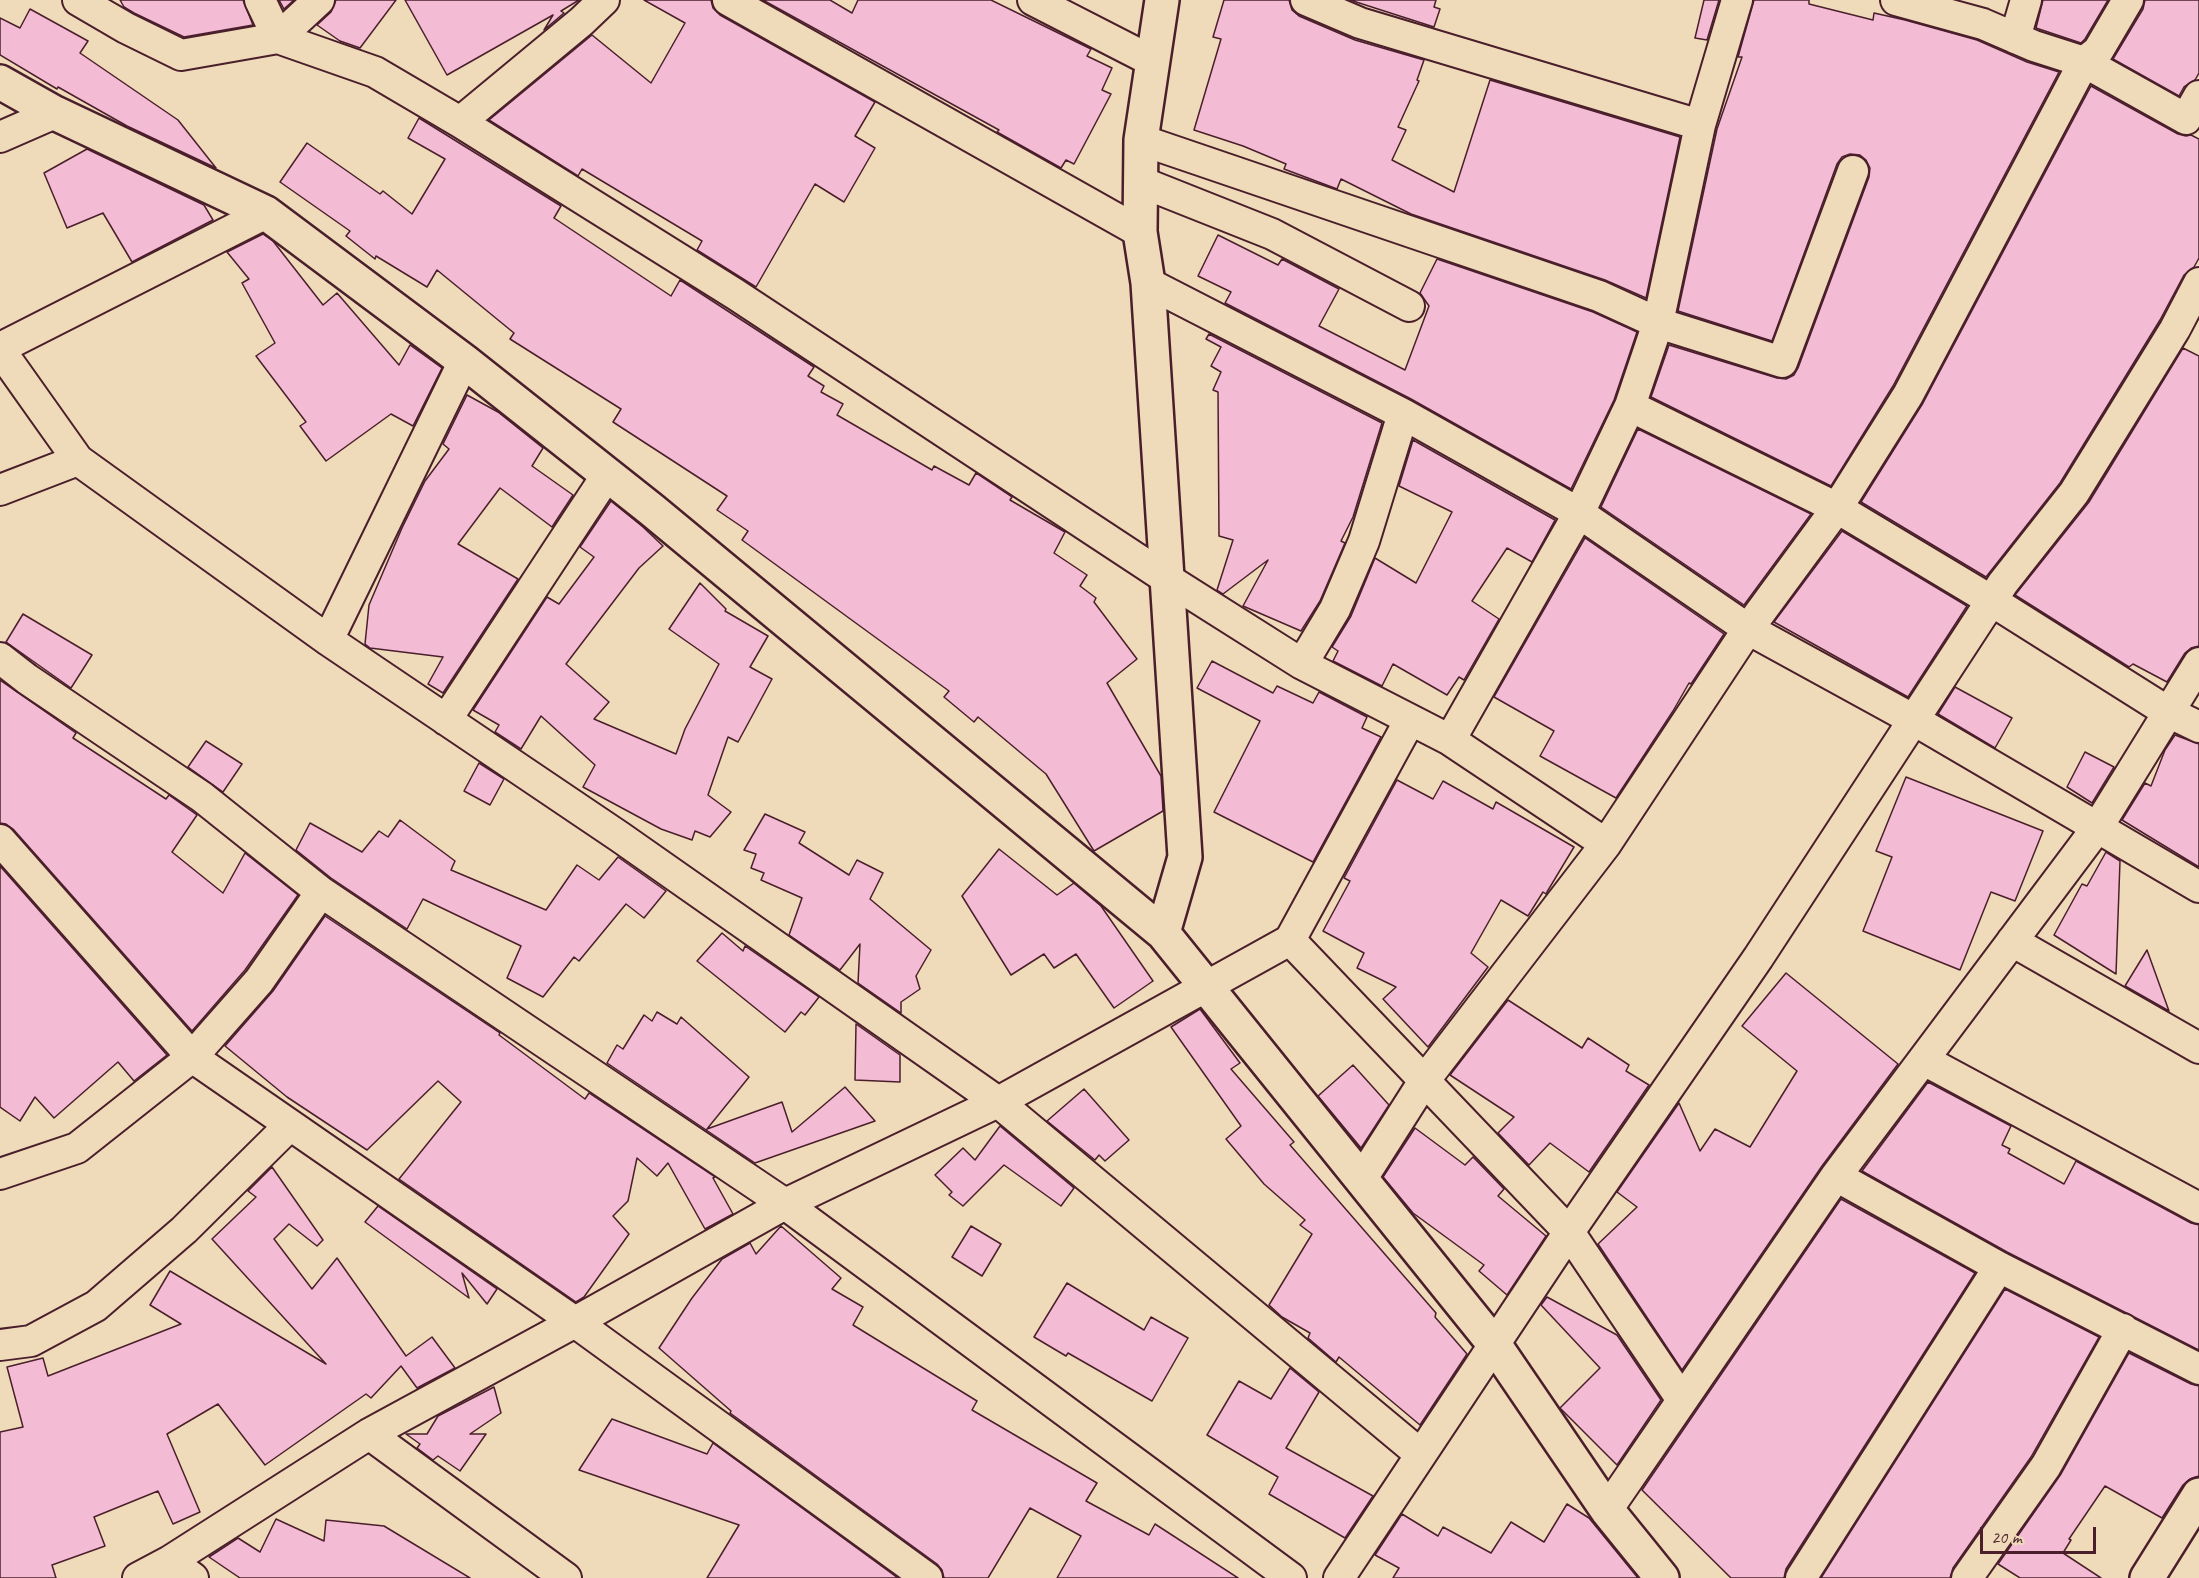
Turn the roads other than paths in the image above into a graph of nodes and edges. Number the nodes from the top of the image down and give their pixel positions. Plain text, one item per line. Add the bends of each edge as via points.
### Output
1 (78, 0) edge
2 (260, 0) edge
3 (319, 0) edge
4 (604, 0) edge
5 (728, 0) edge
6 (1033, 0) edge
7 (1162, 0) edge
8 (1306, 0) edge
9 (1737, 0) edge
10 (1896, 0) edge
11 (2026, 0) edge
12 (2128, 0) edge
13 (278, 38) junction
14 (2015, 38) junction
15 (1152, 61) junction
16 (2084, 62) junction
17 (0, 82) edge
18 (2199, 96) edge
19 (54, 113) junction
20 (460, 122) junction
21 (1700, 124) junction
22 (0, 137) edge
23 (1141, 140) junction
24 (1853, 171) dead end
25 (1141, 182) junction
26 (266, 213) junction
27 (1140, 232) junction
28 (1148, 283) junction
29 (2199, 283) edge
30 (1409, 306) dead end
31 (1658, 323) junction
32 (0, 349) edge
33 (464, 361) junction
34 (1630, 406) junction
35 (1403, 414) junction
36 (78, 460) junction
37 (608, 475) junction
38 (0, 490) edge
39 (1837, 508) junction
40 (1579, 513) junction
41 (1166, 578) junction
42 (1992, 601) junction
43 (1748, 629) junction
44 (328, 640) junction
45 (0, 658) edge
46 (2199, 663) edge
47 (1302, 664) junction
48 (2169, 712) junction
49 (446, 720) junction
50 (1410, 720) junction
51 (1914, 720) junction
52 (2199, 727) edge
53 (1450, 740) junction
54 (2097, 828) junction
55 (0, 840) edge
56 (1606, 844) junction
57 (2199, 886) edge
58 (321, 892) junction
59 (1164, 933) junction
60 (1290, 940) junction
61 (2012, 941) junction
62 (1206, 986) junction
63 (2199, 1048) edge
64 (192, 1057) junction
65 (1924, 1060) junction
66 (1424, 1081) junction
67 (998, 1102) junction
68 (290, 1125) junction
69 (0, 1174) edge
70 (1836, 1176) junction
71 (1361, 1180) junction
72 (785, 1204) junction
73 (2199, 1208) edge
74 (1569, 1232) junction
75 (1999, 1267) junction
76 (575, 1322) junction
77 (2123, 1329) junction
78 (1494, 1344) junction
79 (0, 1345) edge
80 (2199, 1369) edge
81 (1682, 1400) junction
82 (369, 1434) junction
83 (1420, 1454) junction
84 (2199, 1495) edge
85 (1606, 1510) junction
86 (182, 1569) edge
87 (141, 1577) edge
88 (566, 1578) edge
89 (927, 1578) edge
90 (1291, 1578) edge
91 (1339, 1578) edge
92 (1662, 1578) edge
93 (1801, 1578) edge
94 (1967, 1578) edge
95 (2147, 1578) edge

1 - 13 street via 181,56
2 - 13 street
3 - 13 street
4 - 20 street
5 - 27 street
6 - 15 street
7 - 15 street
8 - 21 street via 1360,23
9 - 21 street
10 - 14 street via 1983,24
11 - 14 street
12 - 16 street via 2098,51
13 - 20 street via 375,72
14 - 16 street
15 - 23 street
16 - 18 street via 2186,119
16 - 39 street via 1908,395
17 - 19 street
19 - 22 street
19 - 26 street
20 - 41 street via 735,294
21 - 31 street
23 - 25 street
23 - 31 street via 1599,296
24 - 31 street via 1782,363
25 - 27 street
25 - 30 street via 1272,234
26 - 32 street
26 - 33 street
27 - 28 street
28 - 35 street
28 - 41 street
29 - 42 street via 2074,493
31 - 34 street
32 - 36 street
33 - 37 street
33 - 44 street
34 - 39 street
34 - 40 street
35 - 40 street
35 - 47 street via 1364,541 1335,609
36 - 38 street
36 - 44 street
37 - 49 street
37 - 59 street
39 - 42 street
39 - 43 street
40 - 43 street
40 - 53 street
41 - 47 street
41 - 59 street via 1185,857
42 - 48 street
42 - 51 street
43 - 51 street
43 - 56 street
44 - 49 street
45 - 58 street via 202,797
46 - 48 street
47 - 50 street
48 - 52 street
48 - 54 street
49 - 67 street
50 - 53 street
50 - 60 street
51 - 54 street
51 - 74 street via 1758,958
53 - 56 street
54 - 57 street
54 - 61 street
55 - 64 street
56 - 66 street
58 - 64 street via 258,981
58 - 72 street
59 - 62 street
60 - 62 street
60 - 66 street
61 - 63 street
61 - 65 street
62 - 67 street
62 - 71 street
64 - 68 street
64 - 69 street via 77,1148
65 - 70 street
65 - 73 street
66 - 71 street
66 - 74 street
67 - 72 street
67 - 83 street
68 - 76 street
68 - 79 street via 184,1230 96,1306 31,1341
70 - 75 street
70 - 81 street
71 - 78 street
72 - 76 street
72 - 90 street
74 - 78 street
74 - 81 street
75 - 77 street
75 - 93 street
76 - 82 street
76 - 89 street
77 - 80 street
77 - 94 street via 2046,1466
78 - 83 street
78 - 85 street
81 - 85 street
82 - 86 street
82 - 88 street
83 - 91 street
84 - 95 street
85 - 92 street
86 - 87 street

